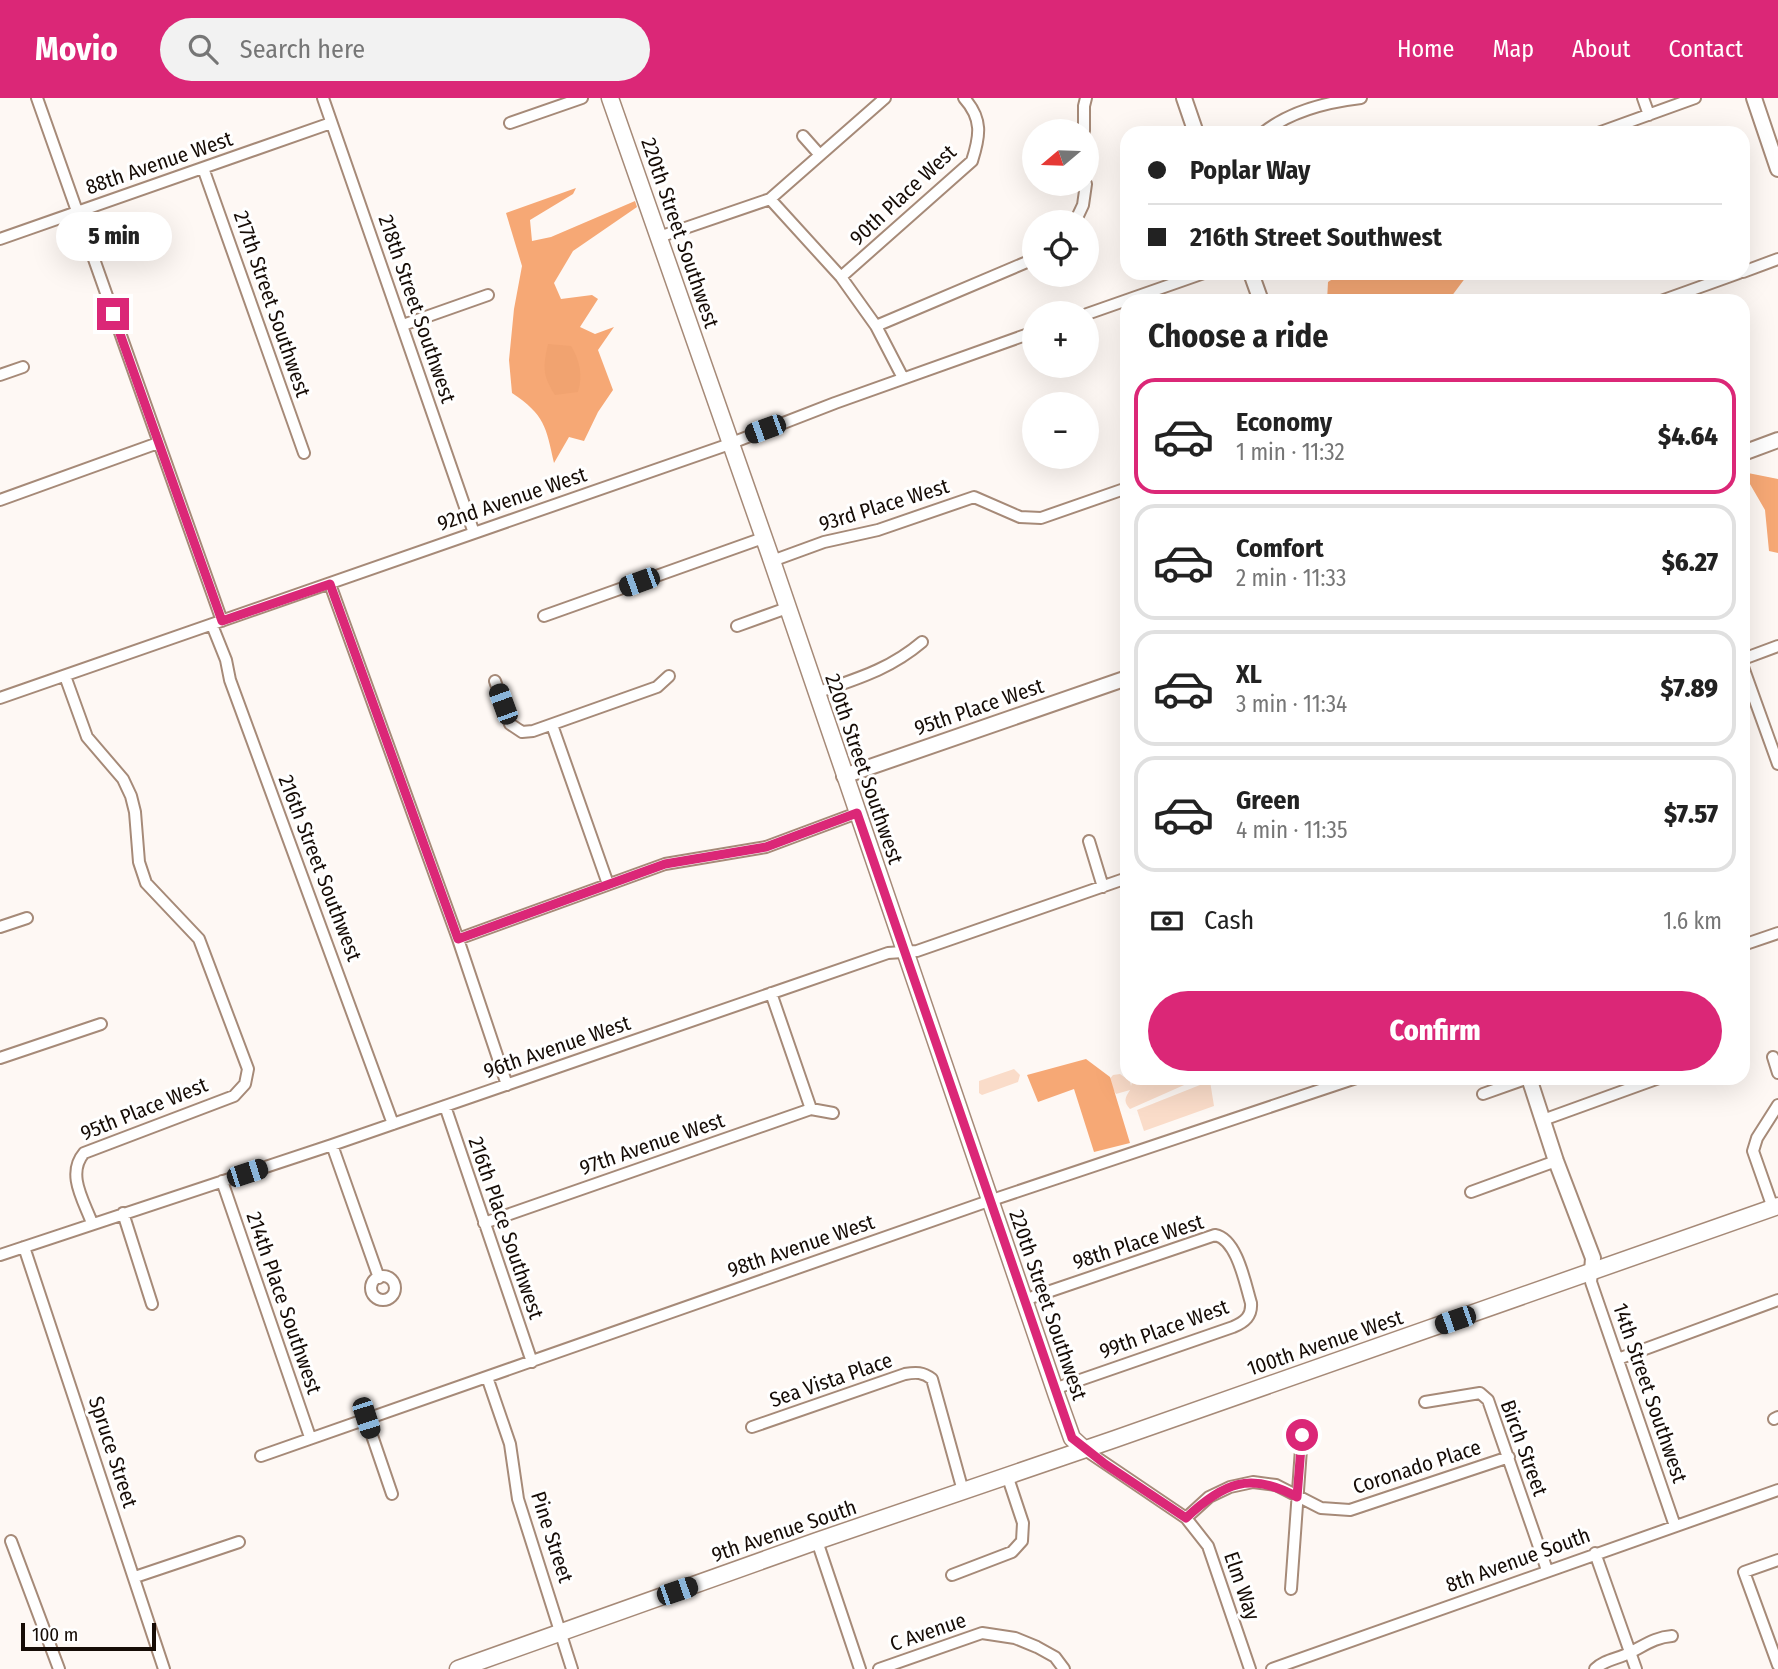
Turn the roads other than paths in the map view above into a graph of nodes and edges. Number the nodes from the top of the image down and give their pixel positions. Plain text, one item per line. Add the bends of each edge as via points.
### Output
1 (37, 98) edge
2 (323, 98) edge
3 (582, 98) edge
4 (610, 98) edge
5 (885, 98) edge
6 (964, 98) edge
7 (1086, 98) edge
8 (1184, 98) edge
9 (1361, 98) edge
10 (1643, 98) edge
11 (1695, 98) edge
12 (1754, 98) edge
13 (1649, 115) junction
14 (1084, 119) edge
15 (331, 123) junction
16 (510, 123) dead end
17 (1194, 126) edge
18 (1273, 126) edge
19 (1618, 126) edge
20 (803, 136) dead end
21 (819, 154) junction
22 (203, 167) junction
23 (1778, 169) edge
24 (770, 199) junction
25 (77, 212) junction
26 (659, 237) junction
27 (0, 239) edge
28 (1778, 258) edge
29 (1022, 264) edge
30 (1750, 269) edge
31 (841, 277) junction
32 (1184, 280) edge
33 (1719, 280) edge
34 (1144, 294) edge
35 (1680, 294) edge
36 (488, 295) dead end
37 (1120, 302) edge
38 (1099, 310) edge
39 (403, 325) junction
40 (876, 326) junction
41 (1022, 336) edge
42 (23, 367) dead end
43 (0, 375) edge
44 (903, 378) junction
45 (1778, 440) edge
46 (731, 442) junction
47 (158, 443) junction
48 (1750, 450) edge
49 (304, 453) dead end
50 (1120, 490) edge
51 (0, 500) edge
52 (474, 533) junction
53 (763, 538) junction
54 (772, 561) junction
55 (330, 584) junction
56 (787, 608) junction
57 (544, 616) dead end
58 (217, 623) junction
59 (737, 626) dead end
60 (922, 642) dead end
61 (1778, 646) edge
62 (1750, 656) edge
63 (65, 676) junction
64 (669, 676) dead end
65 (1120, 680) edge
66 (495, 681) dead end
67 (1750, 686) edge
68 (816, 693) junction
69 (0, 698) edge
70 (552, 725) junction
71 (1778, 764) edge
72 (844, 776) junction
73 (857, 813) junction
74 (1089, 841) dead end
75 (1120, 881) edge
76 (608, 884) junction
77 (1103, 887) junction
78 (27, 918) dead end
79 (0, 927) edge
80 (1778, 933) edge
81 (458, 939) junction
82 (1750, 943) edge
83 (904, 952) junction
84 (772, 993) junction
85 (101, 1024) dead end
86 (1773, 1057) dead end
87 (0, 1058) edge
88 (1778, 1073) edge
89 (507, 1085) junction
90 (1335, 1085) edge
91 (1508, 1085) edge
92 (1530, 1085) edge
93 (1640, 1085) edge
94 (1482, 1094) dead end
95 (1778, 1105) edge
96 (445, 1106) junction
97 (811, 1109) junction
98 (833, 1113) dead end
99 (1543, 1120) junction
100 (393, 1124) junction
101 (332, 1145) junction
102 (1556, 1161) junction
103 (222, 1181) junction
104 (1471, 1192) dead end
105 (989, 1201) junction
106 (1776, 1207) edge
107 (123, 1213) junction
108 (92, 1223) junction
109 (484, 1223) junction
110 (24, 1247) junction
111 (0, 1255) edge
112 (1592, 1272) junction
113 (379, 1278) dead end
114 (1024, 1300) junction
115 (1778, 1300) edge
116 (152, 1304) dead end
117 (1247, 1318) joint
118 (1618, 1359) junction
119 (532, 1362) junction
120 (487, 1377) junction
121 (1054, 1390) junction
122 (1425, 1402) dead end
123 (366, 1418) junction
124 (752, 1427) dead end
125 (1302, 1435) dead end
126 (310, 1437) junction
127 (1084, 1449) junction
128 (261, 1456) dead end
129 (1509, 1457) junction
130 (1007, 1475) junction
131 (963, 1490) junction
132 (1778, 1490) edge
133 (392, 1494) dead end
134 (1297, 1497) junction
135 (1186, 1518) junction
136 (1675, 1526) junction
137 (11, 1541) dead end
138 (817, 1541) junction
139 (239, 1542) dead end
140 (1595, 1553) junction
141 (1778, 1560) edge
142 (1547, 1570) junction
143 (952, 1575) dead end
144 (135, 1577) junction
145 (1291, 1589) dead end
146 (562, 1632) junction
147 (1672, 1636) dead end
148 (1631, 1653) junction
149 (1307, 1657) junction
150 (1778, 1665) edge
151 (59, 1669) edge
152 (164, 1669) edge
153 (458, 1669) edge
154 (572, 1669) edge
155 (860, 1669) edge
156 (879, 1669) edge
157 (1064, 1669) edge
158 (1250, 1669) edge
159 (1272, 1669) edge
160 (1311, 1669) edge
161 (1595, 1669) edge
162 (1636, 1669) edge

1 - 25 street, 216th Street Southwest
2 - 15 street, 218th Street Southwest
3 - 16 street
4 - 26 main road, 220th Street Southwest
5 - 21 street
6 - 31 street, 90th Place West via 979,127 972,161
7 - 14 street
8 - 17 street
9 - 18 street via 1321,105
10 - 13 street
11 - 13 street
12 - 23 street
13 - 19 street
15 - 22 street, 88th Avenue West
15 - 39 street, 218th Street Southwest
20 - 21 street
21 - 24 street
22 - 25 street, 88th Avenue West
22 - 49 street, 217th Street Southwest
24 - 26 street
24 - 31 street
25 - 27 street, 88th Avenue West
25 - 47 street, 216th Street Southwest
26 - 46 main road, 220th Street Southwest
28 - 30 street
29 - 40 street
31 - 40 street
32 - 34 street
33 - 35 street
36 - 39 street
37 - 38 street
39 - 52 street, 218th Street Southwest
40 - 44 street
41 - 44 street, 92nd Avenue West
42 - 43 street
44 - 46 street, 92nd Avenue West
45 - 48 street
46 - 52 street, 92nd Avenue West
46 - 53 main road, 220th Street Southwest
47 - 51 street
47 - 58 street, 216th Street Southwest
50 - 54 street, 93rd Place West via 1041,518 1020,517 974,497
52 - 55 street, 92nd Avenue West
53 - 54 main road, 220th Street Southwest
53 - 57 street
54 - 56 main road, 220th Street Southwest
55 - 58 street, 92nd Avenue West
55 - 81 street
56 - 59 street
56 - 68 main road, 220th Street Southwest
58 - 63 street, 92nd Avenue West
58 - 100 street, 216th Street Southwest via 235,694
60 - 68 street via 881,670
61 - 62 street
63 - 69 street, 92nd Avenue West
63 - 108 street, 95th Place West via 87,737 123,779 131,796 146,883 203,946 248,1069 245,1084 234,1096 84,1153 75,1175
64 - 70 street via 657,687
65 - 72 street, 95th Place West
66 - 70 street via 516,730 522,733
67 - 71 street
68 - 72 main road, 220th Street Southwest
70 - 76 street
72 - 73 main road, 220th Street Southwest
73 - 76 street via 766,847 679,861
73 - 83 main road, 220th Street Southwest
74 - 77 street
75 - 77 street, 96th Avenue West
76 - 81 street
77 - 83 street, 96th Avenue West
78 - 79 street
80 - 82 street
81 - 89 street
83 - 84 street, 96th Avenue West via 888,953
83 - 105 main road, 220th Street Southwest
84 - 89 street, 96th Avenue West
84 - 97 street
85 - 87 street
86 - 88 street
89 - 96 street, 96th Avenue West
90 - 105 street, 98th Avenue West
91 - 94 street
92 - 99 street
93 - 99 street
95 - 106 street via 1756,1138 1753,1151
96 - 100 street, 96th Avenue West
96 - 109 street, 216th Place Southwest
97 - 98 street, 97th Avenue West
97 - 109 street, 97th Avenue West
99 - 102 street
100 - 101 street, 96th Avenue West
101 - 103 street, 96th Avenue West
101 - 113 street
102 - 104 street
102 - 112 street via 1593,1258
103 - 107 street, 96th Avenue West
103 - 126 street, 214th Place Southwest
105 - 114 main road, 220th Street Southwest
105 - 119 street, 98th Avenue West
106 - 112 main road, 100th Avenue West
107 - 108 street, 96th Avenue West
107 - 116 street
108 - 110 street, 96th Avenue West
109 - 119 street, 216th Place Southwest
110 - 111 street, 96th Avenue West
110 - 144 street, Spruce Street
112 - 118 street, 14th Street Southwest via 1591,1282
112 - 127 main road, 100th Avenue West
114 - 117 street, 98th Place West via 1206,1236 1224,1237 1235,1254 1251,1303
114 - 121 main road, 220th Street Southwest
115 - 118 street
117 - 121 street, 99th Place West via 1233,1327
118 - 136 street, 14th Street Southwest
119 - 120 street, 98th Avenue West
120 - 123 street, 98th Avenue West
120 - 146 street, Pine Street via 510,1444 518,1499
121 - 127 main road, 220th Street Southwest via 1072,1438
122 - 129 street, Birch Street via 1480,1393 1488,1400
123 - 126 street, 98th Avenue West
123 - 133 street
124 - 131 street, Sea Vista Place via 905,1374 926,1374 932,1379
125 - 134 street
126 - 128 street, 98th Avenue West
127 - 130 main road, 9th Avenue South
127 - 135 street, Elm Way
129 - 134 street, Coronado Place via 1350,1510 1321,1508
129 - 142 street, Birch Street
130 - 131 main road, 9th Avenue South
130 - 143 street via 1023,1523 1022,1541 1012,1552
131 - 138 main road, 9th Avenue South
132 - 136 street, 8th Avenue South
134 - 135 street, Coronado Place via 1276,1485 1253,1482 1209,1497
134 - 145 street
135 - 158 street, Elm Way via 1208,1546
136 - 140 street, 8th Avenue South
137 - 151 street
138 - 146 main road, 9th Avenue South
138 - 155 street
139 - 144 street
140 - 142 street, 8th Avenue South
140 - 148 street
141 - 150 street via 1744,1572
142 - 149 street, 8th Avenue South
144 - 152 street, Spruce Street
146 - 153 main road, 9th Avenue South
146 - 154 street, Pine Street
147 - 148 street
148 - 161 street
148 - 162 street
149 - 159 street, 8th Avenue South
149 - 160 street
156 - 157 street, C Avenue via 982,1633 1037,1647 1055,1657

